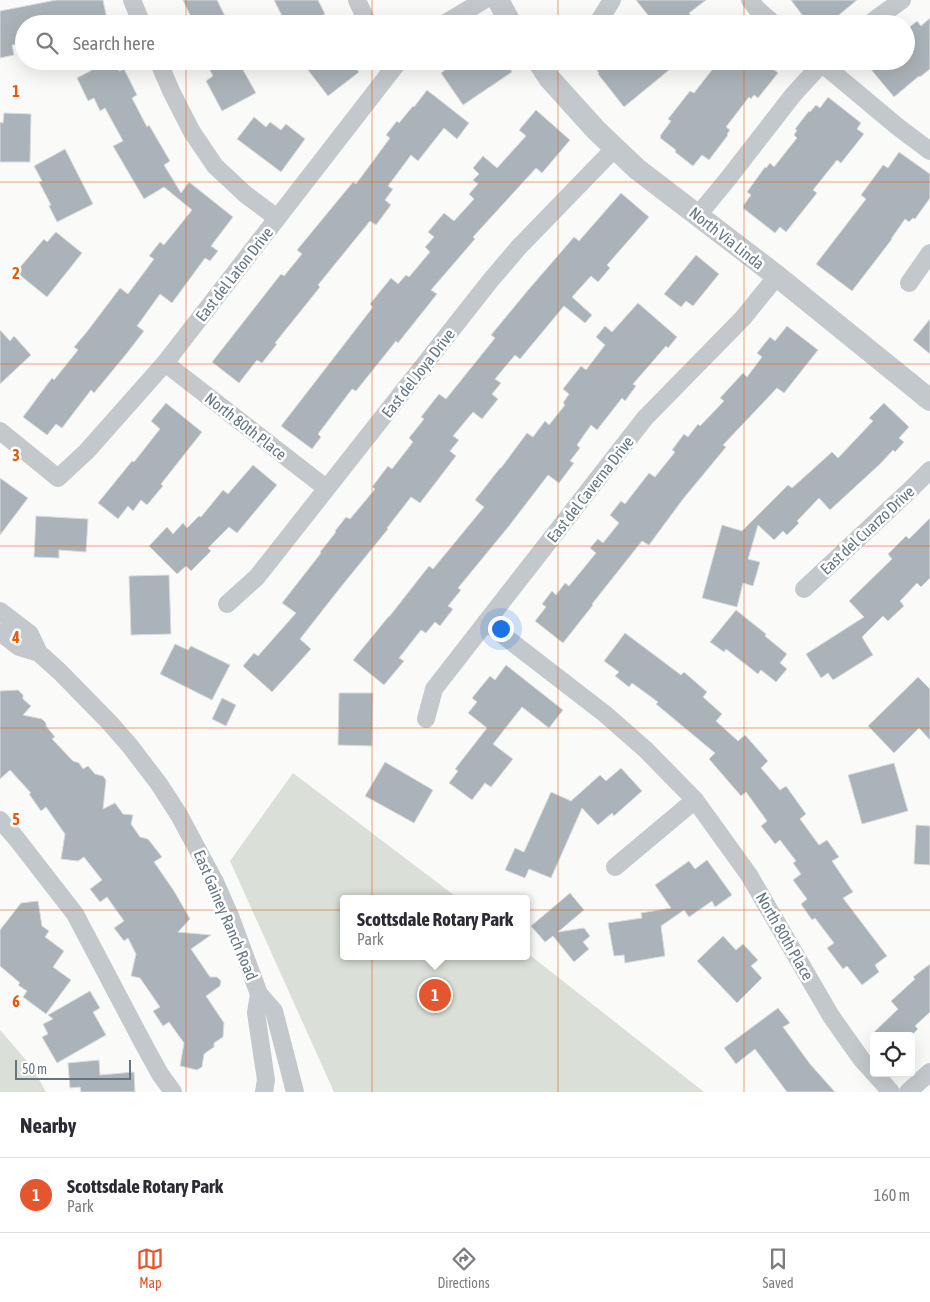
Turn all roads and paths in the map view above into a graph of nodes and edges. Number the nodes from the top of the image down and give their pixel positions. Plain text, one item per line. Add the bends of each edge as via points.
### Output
1 (132, 0) edge
2 (357, 0) edge
3 (484, 0) edge
4 (498, 0) edge
5 (612, 0) edge
6 (750, 0) edge
7 (902, 0) edge
8 (138, 15) edge
9 (364, 15) edge
10 (459, 15) edge
11 (506, 15) edge
12 (603, 15) edge
13 (764, 15) edge
14 (881, 15) edge
15 (162, 70) edge
16 (392, 70) edge
17 (544, 70) edge
18 (814, 70) edge
19 (830, 70) edge
20 (615, 148) junction
21 (930, 151) edge
22 (698, 215) junction
23 (278, 218) junction
24 (930, 253) edge
25 (777, 276) junction
26 (909, 283) dead end
27 (165, 364) junction
28 (930, 400) edge
29 (0, 431) edge
30 (930, 470) edge
31 (326, 488) junction
32 (804, 589) dead end
33 (227, 604) dead end
34 (0, 611) edge
35 (486, 622) junction
36 (0, 632) edge
37 (39, 653) junction
38 (426, 719) dead end
39 (695, 800) junction
40 (0, 820) edge
41 (615, 867) dead end
42 (259, 994) junction
43 (870, 1069) edge
44 (930, 1072) edge
45 (878, 1077) edge
46 (173, 1092) edge
47 (264, 1092) edge
48 (295, 1092) edge
49 (891, 1092) edge
50 (908, 1092) edge

1 - 8 street
2 - 9 street
3 - 10 street
4 - 11 street
5 - 12 street
6 - 13 street
7 - 14 street
15 - 23 street via 192,132 215,166
16 - 23 street, East del Laton Drive
17 - 20 street, North Via Linda
18 - 22 street
19 - 21 street
20 - 22 street, North Via Linda via 637,169
20 - 31 street, East del Joya Drive via 508,261
22 - 25 street, North Via Linda
23 - 27 street, East del Laton Drive
24 - 26 street
25 - 28 street, North Via Linda
25 - 35 street, East del Caverna Drive via 744,318 645,418
27 - 29 street, East del Laton Drive via 87,451 58,478
27 - 31 street, North 80th Place
30 - 32 street, East del Cuarzo Drive
31 - 33 street, East del Joya Drive via 257,577
34 - 37 street, East Gainey Ranch Road via 30,634
35 - 38 street, East del Caverna Drive via 434,689
35 - 39 street, North 80th Place via 605,714
36 - 37 street, East Gainey Ranch Road via 19,647
37 - 42 street, East Gainey Ranch Road via 109,722 160,784 215,882
39 - 41 street
39 - 43 street, North 80th Place via 749,874 831,1016
40 - 46 street via 75,914 160,1074
42 - 47 street, East Gainey Ranch Road via 256,1013 266,1077
42 - 48 street, East Gainey Ranch Road via 274,1012
44 - 50 street
45 - 49 street, North 80th Place

